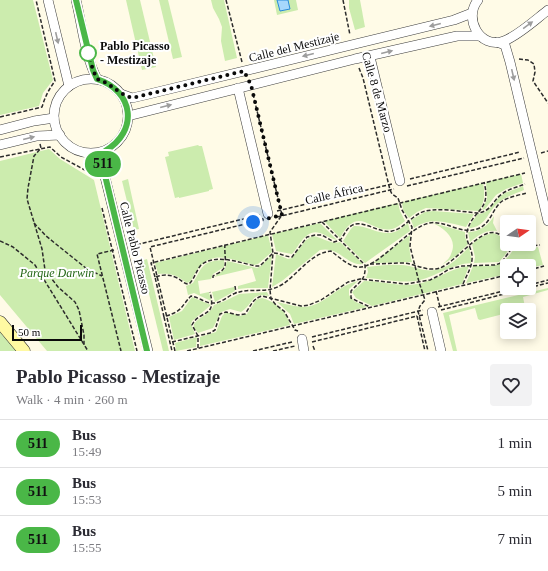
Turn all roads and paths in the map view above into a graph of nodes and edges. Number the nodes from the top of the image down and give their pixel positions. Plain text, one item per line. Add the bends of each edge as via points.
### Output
1 (36, 0) edge
2 (48, 0) edge
3 (76, 0) edge
4 (226, 0) edge
5 (343, 0) edge
6 (478, 0) edge
7 (548, 10) edge
8 (472, 13) junction
9 (480, 36) junction
10 (497, 42) junction
11 (352, 45) junction
12 (370, 57) junction
13 (355, 60) junction
14 (510, 62) junction
15 (244, 71) junction
16 (97, 79) junction
17 (251, 85) junction
18 (69, 86) junction
19 (238, 88) junction
20 (121, 94) junction
21 (548, 103) edge
22 (128, 116) junction
23 (0, 117) edge
24 (54, 118) junction
25 (0, 130) edge
26 (60, 135) junction
27 (0, 145) edge
28 (105, 151) junction
29 (520, 152) dead end
30 (34, 156) dead end
31 (0, 157) edge
32 (522, 158) dead end
33 (525, 173) dead end
34 (94, 175) dead end
35 (484, 182) junction
36 (389, 184) junction
37 (525, 184) dead end
38 (401, 185) junction
39 (390, 190) junction
40 (527, 193) dead end
41 (400, 202) junction
42 (102, 205) dead end
43 (281, 210) junction
44 (478, 213) junction
45 (282, 215) junction
46 (270, 217) junction
47 (408, 221) junction
48 (548, 221) edge
49 (33, 222) junction
50 (322, 222) junction
51 (468, 230) junction
52 (412, 232) junction
53 (270, 234) junction
54 (500, 235) edge
55 (340, 240) junction
56 (0, 241) edge
57 (225, 245) junction
58 (470, 245) junction
59 (540, 245) dead end
60 (536, 246) edge
61 (123, 248) junction
62 (112, 251) junction
63 (511, 251) edge
64 (273, 253) junction
65 (225, 260) junction
66 (154, 262) junction
67 (369, 264) junction
68 (472, 265) junction
69 (365, 266) junction
70 (415, 266) junction
71 (544, 266) dead end
72 (536, 268) edge
73 (102, 276) junction
74 (500, 276) edge
75 (547, 276) dead end
76 (156, 277) junction
77 (213, 278) dead end
78 (364, 280) junction
79 (419, 282) junction
80 (548, 282) edge
81 (463, 284) junction
82 (536, 284) edge
83 (235, 286) dead end
84 (270, 290) junction
85 (210, 292) dead end
86 (500, 292) edge
87 (236, 293) junction
88 (423, 295) junction
89 (271, 299) junction
90 (213, 304) junction
91 (370, 307) junction
92 (433, 310) junction
93 (418, 311) junction
94 (166, 316) junction
95 (417, 316) dead end
96 (164, 317) junction
97 (0, 322) edge
98 (293, 326) junction
99 (198, 336) junction
100 (173, 342) junction
101 (304, 342) edge
102 (312, 342) junction
103 (170, 343) junction
104 (84, 345) junction
105 (198, 348) junction
106 (24, 351) edge
107 (88, 351) edge
108 (121, 351) edge
109 (137, 351) edge
110 (148, 351) edge
111 (172, 351) edge
112 (175, 351) edge
113 (187, 351) edge
114 (253, 351) edge
115 (273, 351) edge
116 (312, 351) edge
117 (315, 351) edge
118 (428, 351) edge
119 (441, 351) edge

1 - 23 path via 55,81 44,98 42,107
2 -> 18 street
3 - 16 street
4 - 15 path
5 - 11 path, Calle 8 de Marzo
6 - 8 street
10 -> 7 street via 514,36
8 - 9 street via 474,28
8 -> 11 street, Calle del Mestizaje via 454,20
9 - 10 street
12 -> 9 street via 458,36
10 - 14 street via 505,45
11 -> 15 street, Calle del Mestizaje
12 - 13 street
12 - 38 street, Calle 8 de Marzo
13 - 17 street
13 - 36 path, Calle 8 de Marzo via 363,78
14 - 21 path via 521,59 534,64 532,81
14 -> 48 street
15 - 20 street, Calle del Mestizaje via 132,98
16 - 18 street via 83,80
16 - 20 street via 110,84
17 - 19 street
17 - 43 path
18 - 24 street via 56,103
22 -> 19 street
19 - 46 street
20 - 22 street via 126,102
22 - 28 street via 121,138
24 - 25 street
24 - 26 street
27 -> 26 street via 37,136
26 - 28 street via 78,151
28 - 61 street, Calle Pablo Picasso via 104,173
29 - 38 path
30 - 49 path via 27,199
31 - 34 path via 50,147 61,157
32 - 38 path, Calle África
33 - 35 path
35 - 41 path
35 - 44 path via 487,195
36 - 38 path
36 - 39 path, Calle 8 de Marzo
36 - 43 path
37 - 44 path via 504,192 490,208
38 - 39 path, Calle África
39 - 41 path
39 - 45 path, Calle África
40 - 51 path via 502,202 485,225 477,230
41 - 47 path
41 - 50 path
42 - 62 path
43 - 45 path
43 - 46 path
44 - 47 path via 426,211
44 - 51 path
45 - 46 path, Calle África
45 - 53 path
46 - 61 path
46 - 66 path, Calle África via 150,247
47 - 52 path
47 - 55 path via 392,231 384,232 364,224 351,225
49 - 73 path via 46,236 87,269
49 - 104 path via 42,249 45,270 58,287 75,302 79,310
50 - 53 path
50 - 55 path
51 - 52 path via 430,223
51 - 58 path via 467,241
52 - 67 path
52 - 70 path via 410,246
53 - 57 path
53 - 64 path
54 - 58 path via 491,232
55 - 64 path via 334,242 322,235 315,235 307,237 292,257
55 - 69 path
56 - 104 path via 13,247 35,265
57 - 65 path
57 - 66 path
58 - 68 path
58 - 70 path via 438,269
59 - 60 path
61 - 62 path
61 - 110 street, Calle Pablo Picasso
62 - 73 path via 97,254
62 - 109 path
63 - 68 path via 501,264
64 - 65 path via 260,266
64 - 84 path
65 - 76 path via 211,260 202,264 189,284 174,276
65 - 77 path via 224,268
66 - 76 path
67 - 69 path
67 - 70 path
68 - 79 path via 449,269 430,280
68 - 81 path
69 - 78 path
69 - 84 path via 349,264 331,251 323,252 283,284
70 - 79 path
71 - 72 path
73 - 108 path
74 - 81 path
75 - 80 path
76 - 94 path
76 - 96 path
78 - 79 path via 406,284
78 - 89 path via 348,282 309,305 302,306
78 - 91 path via 351,291 351,298
79 - 88 path
80 - 82 path
80 - 92 path
81 - 88 path
83 - 87 path
84 - 87 path
84 - 89 path
85 - 90 path
86 - 92 path
87 - 90 path
88 - 91 path
88 - 93 path via 425,300
89 - 98 path via 284,310
89 - 99 path via 262,296 256,298 245,314 220,314 215,330
90 - 94 path via 191,296 182,308
90 - 99 path via 211,309 194,321 192,326
91 - 98 path
92 - 93 path
92 - 119 street
93 - 101 path
93 - 118 path
94 - 96 path
94 - 100 path
95 - 102 path
96 - 103 path
97 - 106 street
98 - 101 path
98 - 105 path
99 - 100 path
99 - 105 path
100 - 103 path
100 - 112 path
101 - 102 path
101 - 114 path
101 - 115 path
101 - 116 path
102 - 117 path
103 - 111 path
104 - 107 path
105 - 113 path

